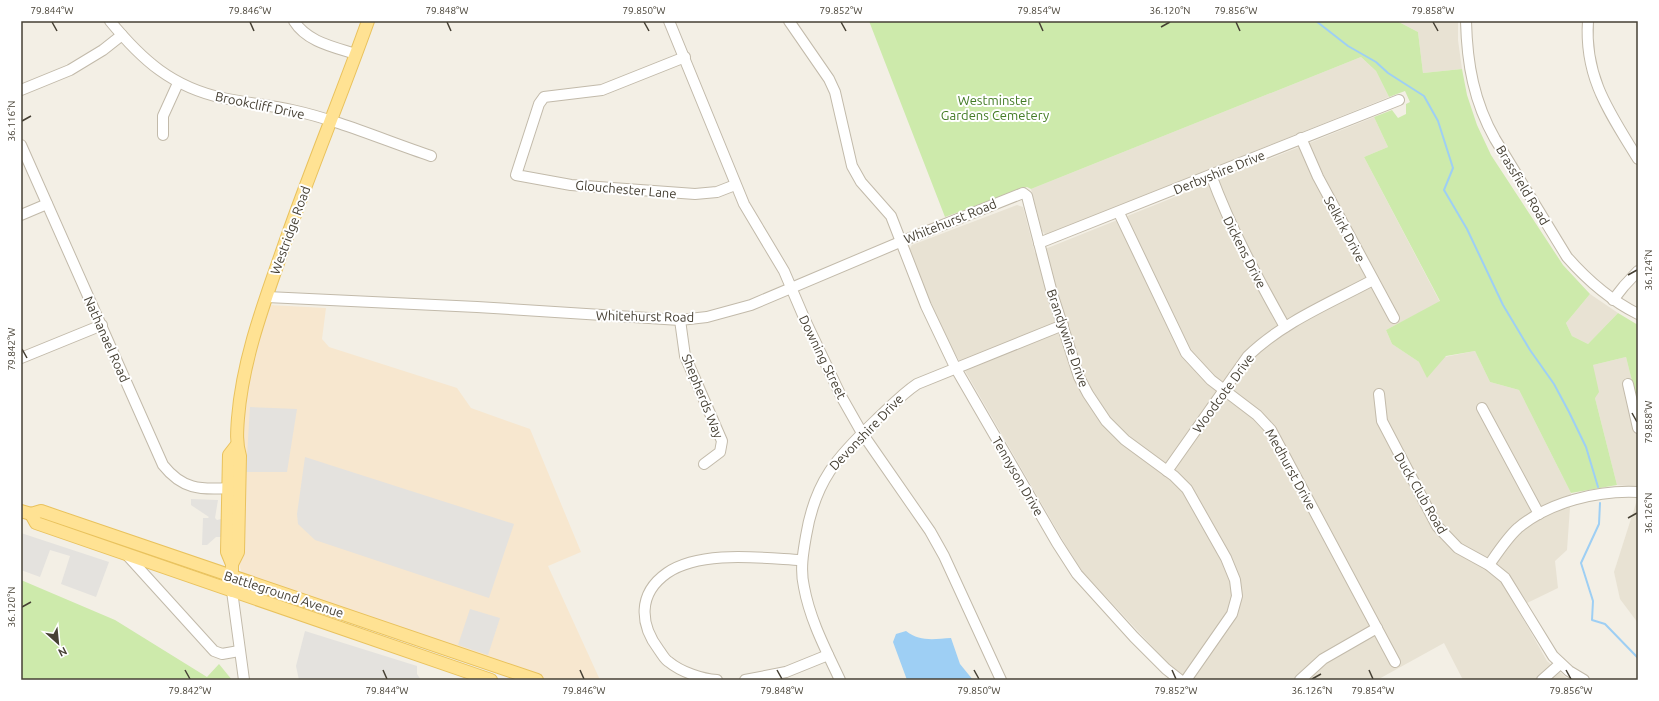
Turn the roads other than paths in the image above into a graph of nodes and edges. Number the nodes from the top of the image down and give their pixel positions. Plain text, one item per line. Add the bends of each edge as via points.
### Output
1 (110, 21) edge
2 (294, 21) edge
3 (368, 21) edge
4 (669, 21) edge
5 (789, 21) edge
6 (1466, 21) edge
7 (1588, 21) edge
8 (122, 35) junction
9 (356, 54) junction
10 (685, 57) junction
11 (178, 83) junction
12 (21, 90) edge
13 (1398, 100) dead end
14 (329, 121) junction
15 (163, 135) dead end
16 (1301, 138) junction
17 (21, 145) edge
18 (431, 156) dead end
19 (1638, 159) edge
20 (1211, 175) junction
21 (735, 185) junction
22 (1023, 193) joint
23 (47, 204) junction
24 (1119, 213) junction
25 (21, 215) edge
26 (900, 242) junction
27 (1039, 243) junction
28 (1638, 271) edge
29 (1373, 280) junction
30 (792, 288) junction
31 (267, 297) junction
32 (1613, 300) junction
33 (1638, 314) edge
34 (1394, 318) dead end
35 (680, 320) junction
36 (102, 325) junction
37 (1063, 325) junction
38 (1285, 327) junction
39 (21, 358) edge
40 (955, 367) junction
41 (1628, 384) dead end
42 (1224, 390) junction
43 (1379, 394) dead end
44 (1482, 408) dead end
45 (1638, 428) edge
46 (862, 433) junction
47 (236, 446) junction
48 (704, 464) dead end
49 (1167, 471) junction
50 (228, 488) junction
51 (1638, 492) edge
52 (26, 513) edge
53 (1539, 514) junction
54 (126, 554) junction
55 (801, 560) junction
56 (157, 564) junction
57 (232, 564) junction
58 (1490, 565) junction
59 (232, 577) junction
60 (153, 583) junction
61 (232, 591) junction
62 (1377, 628) junction
63 (449, 650) junction
64 (239, 651) junction
65 (413, 654) junction
66 (828, 655) junction
67 (1395, 662) dead end
68 (1560, 664) junction
69 (244, 680) edge
70 (491, 680) edge
71 (538, 680) edge
72 (717, 680) edge
73 (745, 680) edge
74 (840, 680) edge
75 (1001, 680) edge
76 (1180, 680) edge
77 (1186, 680) edge
78 (1300, 680) edge
79 (1542, 680) edge
80 (1584, 680) edge

1 - 8 street, Brookcliff Drive
2 - 9 street via 310,37 323,44
3 - 9 main road, Westridge Road
4 - 10 street, Downing Street
5 - 26 street, Tennyson Drive via 829,79 835,92 852,166 861,182 891,216
6 - 32 street, Brassfield Road via 1469,68 1474,91 1486,122 1567,257
7 - 19 street via 1586,42 1597,87
8 - 11 street, Brookcliff Drive via 152,66
8 - 12 street via 70,70
9 - 14 main road, Westridge Road
10 - 21 street, Downing Street
10 - 21 street, Glouchester Lane via 602,90 544,97 539,104 516,175 571,185 695,194 717,192
11 - 14 street, Brookcliff Drive via 198,92 293,110
11 - 15 street via 163,116
13 - 16 street, Derbyshire Drive
14 - 18 street, Brookcliff Drive
14 - 31 main road, Westridge Road
16 - 20 street, Derbyshire Drive
16 - 29 street, Selkirk Drive via 1318,177
17 - 23 street, Nathanael Road
20 - 24 street, Derbyshire Drive
20 - 38 street, Dickens Drive via 1237,239
21 - 30 street, Downing Street via 750,217 778,258
22 - 26 street, Whitehurst Road
22 - 27 street, Brandywine Drive via 1027,196
23 - 25 street
23 - 36 street, Nathanael Road
24 - 27 street, Derbyshire Drive
24 - 42 street, Medhurst Drive via 1186,353 1202,372
26 - 30 street, Whitehurst Road
26 - 40 street, Tennyson Drive
27 - 37 street, Brandywine Drive
28 - 32 street
29 - 34 street, Selkirk Drive
29 - 38 street, Woodcote Drive
30 - 35 street, Whitehurst Road via 726,313
30 - 46 street, Downing Street via 841,396
31 - 35 street, Whitehurst Road
31 - 47 main road, Westridge Road via 245,368
32 - 33 street, Brassfield Road
35 - 48 street, Shepherds Way via 685,356 722,441 720,452
36 - 39 street
36 - 50 street, Nathanael Road via 163,465 173,477 188,486
37 - 40 street, Devonshire Drive
37 - 49 street, Brandywine Drive via 1079,377 1099,411 1125,440
38 - 42 street, Woodcote Drive via 1262,342 1248,356
40 - 46 street, Devonshire Drive via 905,392
40 - 76 street, Tennyson Drive via 1077,574 1166,670
41 - 45 street
42 - 49 street, Woodcote Drive
42 - 62 street, Medhurst Drive via 1258,415 1277,439
43 - 58 street, Duck Club Road via 1382,421 1437,526 1458,548
44 - 53 street
46 - 55 street, Devonshire Drive via 829,469 820,486 808,523
46 - 75 street, Downing Street via 930,531
47 - 50 main road, Westridge Road via 229,455
47 - 57 main road, Westridge Road via 240,456 238,552
49 - 77 street, Brandywine Drive via 1187,489 1196,503 1233,572 1237,587 1232,614
50 - 57 main road, Westridge Road via 227,552
51 - 53 street via 1588,497
52 - 54 main road, Battleground Avenue via 36,523
52 - 59 main road, Battleground Avenue via 41,511
53 - 58 street via 1517,529
54 - 56 main road, Battleground Avenue
54 - 60 street
55 - 66 street, Devonshire Drive via 803,586
55 - 72 street via 726,557 696,562 666,574 653,586 644,606 645,625 652,641 668,662 689,673
56 - 60 street
56 - 61 main road, Battleground Avenue
57 - 59 main road, Westridge Road
58 - 68 street, Duck Club Road via 1510,585 1538,635
59 - 61 main road, Westridge Road
59 - 63 main road, Battleground Avenue
60 - 64 street via 216,653
61 - 64 street, Westridge Road
61 - 65 main road, Battleground Avenue
62 - 67 street, Medhurst Drive
62 - 78 street via 1323,658
63 - 65 main road via 443,655 423,650
63 - 71 main road, Battleground Avenue
64 - 69 street, Westridge Road
65 - 70 main road, Battleground Avenue
66 - 73 street via 786,672
66 - 74 street, Devonshire Drive
68 - 79 street
68 - 80 street, Duck Club Road

